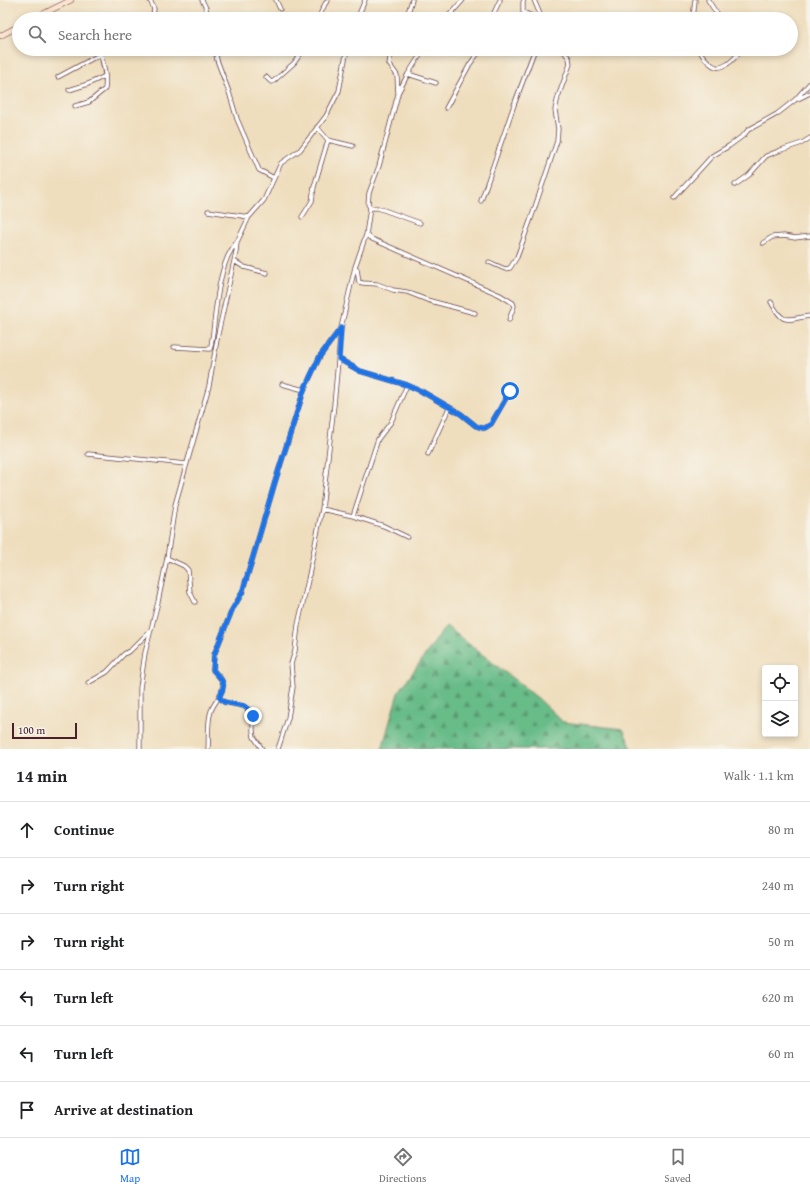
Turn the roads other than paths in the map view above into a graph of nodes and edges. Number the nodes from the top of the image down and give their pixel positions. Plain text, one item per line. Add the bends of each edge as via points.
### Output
1 (71, 0) edge
2 (150, 0) edge
3 (202, 0) edge
4 (276, 0) edge
5 (328, 0) edge
6 (365, 0) edge
7 (412, 0) edge
8 (463, 0) edge
9 (500, 0) edge
10 (524, 0) edge
11 (534, 0) edge
12 (695, 0) edge
13 (708, 0) edge
14 (280, 9) dead end
15 (47, 12) edge
16 (154, 12) edge
17 (207, 12) edge
18 (321, 12) edge
19 (361, 12) edge
20 (408, 12) edge
21 (452, 12) edge
22 (494, 12) edge
23 (523, 12) edge
24 (538, 12) edge
25 (694, 12) edge
26 (716, 12) edge
27 (12, 30) edge
28 (0, 36) edge
29 (96, 56) edge
30 (101, 56) edge
31 (216, 56) edge
32 (299, 56) edge
33 (346, 56) edge
34 (390, 56) edge
35 (420, 56) edge
36 (476, 56) edge
37 (532, 56) edge
38 (567, 56) edge
39 (703, 56) edge
40 (737, 56) edge
41 (408, 74) junction
42 (58, 76) dead end
43 (106, 76) junction
44 (266, 77) dead end
45 (436, 83) dead end
46 (810, 83) edge
47 (69, 90) dead end
48 (810, 93) edge
49 (398, 94) junction
50 (795, 100) junction
51 (75, 106) dead end
52 (446, 108) dead end
53 (317, 127) junction
54 (810, 138) edge
55 (328, 140) junction
56 (353, 146) dead end
57 (274, 178) junction
58 (735, 185) dead end
59 (674, 198) dead end
60 (481, 201) dead end
61 (370, 208) junction
62 (208, 211) dead end
63 (249, 218) junction
64 (302, 218) dead end
65 (420, 223) dead end
66 (366, 235) junction
67 (810, 236) edge
68 (237, 242) junction
69 (763, 243) dead end
70 (234, 261) junction
71 (489, 262) dead end
72 (355, 266) junction
73 (267, 273) dead end
74 (771, 302) dead end
75 (475, 313) dead end
76 (810, 316) edge
77 (509, 320) dead end
78 (215, 325) junction
79 (341, 328) junction
80 (218, 334) junction
81 (174, 347) dead end
82 (339, 359) junction
83 (282, 384) dead end
84 (407, 385) junction
85 (304, 390) junction
86 (510, 391) dead end
87 (449, 408) junction
88 (88, 454) dead end
89 (428, 454) dead end
90 (186, 464) junction
91 (322, 509) junction
92 (353, 516) junction
93 (407, 537) dead end
94 (167, 558) junction
95 (195, 602) dead end
96 (151, 629) junction
97 (88, 683) dead end
98 (219, 697) junction
99 (140, 749) edge
100 (208, 749) edge
101 (262, 749) edge
102 (278, 749) edge

1 - 15 main road
2 - 16 street
3 - 17 street
4 - 14 street
5 - 18 street
6 - 19 street
7 - 20 street
8 - 21 street
9 - 22 street
10 - 23 street
11 - 24 street
12 - 25 street
13 - 26 street
27 - 28 main road
29 - 42 street
30 - 43 street
31 - 57 street via 237,119 259,170
32 - 44 street via 272,82
33 - 53 street via 339,91
34 - 49 street via 389,64 397,75
35 - 41 street
36 - 52 street
37 - 60 street
38 - 71 street via 570,64 556,110 557,140 534,213 517,257 510,268 505,269
39 - 40 street via 716,67 721,67
41 - 45 street
41 - 49 street
43 - 47 street
43 - 51 street via 105,90 89,102
46 - 50 street
48 - 50 street
49 - 61 street via 369,192
50 - 59 street via 712,156
53 - 55 street
53 - 57 street via 300,150 281,163
54 - 58 street via 766,156 749,175
55 - 56 street
55 - 64 street via 312,201
57 - 63 street via 264,200
61 - 65 street via 378,208
61 - 66 street
62 - 63 street
63 - 68 street
66 - 72 street
66 - 77 street via 500,295 513,303
67 - 69 street via 772,237
68 - 70 street
68 - 78 street via 228,255 223,272
70 - 73 street via 244,267
70 - 80 street
72 - 75 street via 359,282 407,292
72 - 79 street
74 - 76 street via 783,319
78 - 80 street
78 - 81 street via 210,349
79 - 82 street
79 - 85 street via 320,356
80 - 90 street via 209,386
82 - 84 street via 360,371
82 - 91 street
83 - 85 street
84 - 87 street
84 - 92 street via 391,422 378,439
85 - 98 street via 242,593 232,610 214,655 213,670 222,679 224,686
86 - 87 street via 491,424 485,428 476,426
87 - 89 street
88 - 90 street
90 - 94 street via 175,506
91 - 92 street
91 - 102 street via 291,664 293,687 288,718
92 - 93 street
94 - 95 street via 188,570 190,592
94 - 96 street
96 - 97 street via 107,672
96 - 99 street via 140,688
98 - 100 street via 211,710
98 - 101 street via 224,702 244,706 249,710 253,716 252,731

